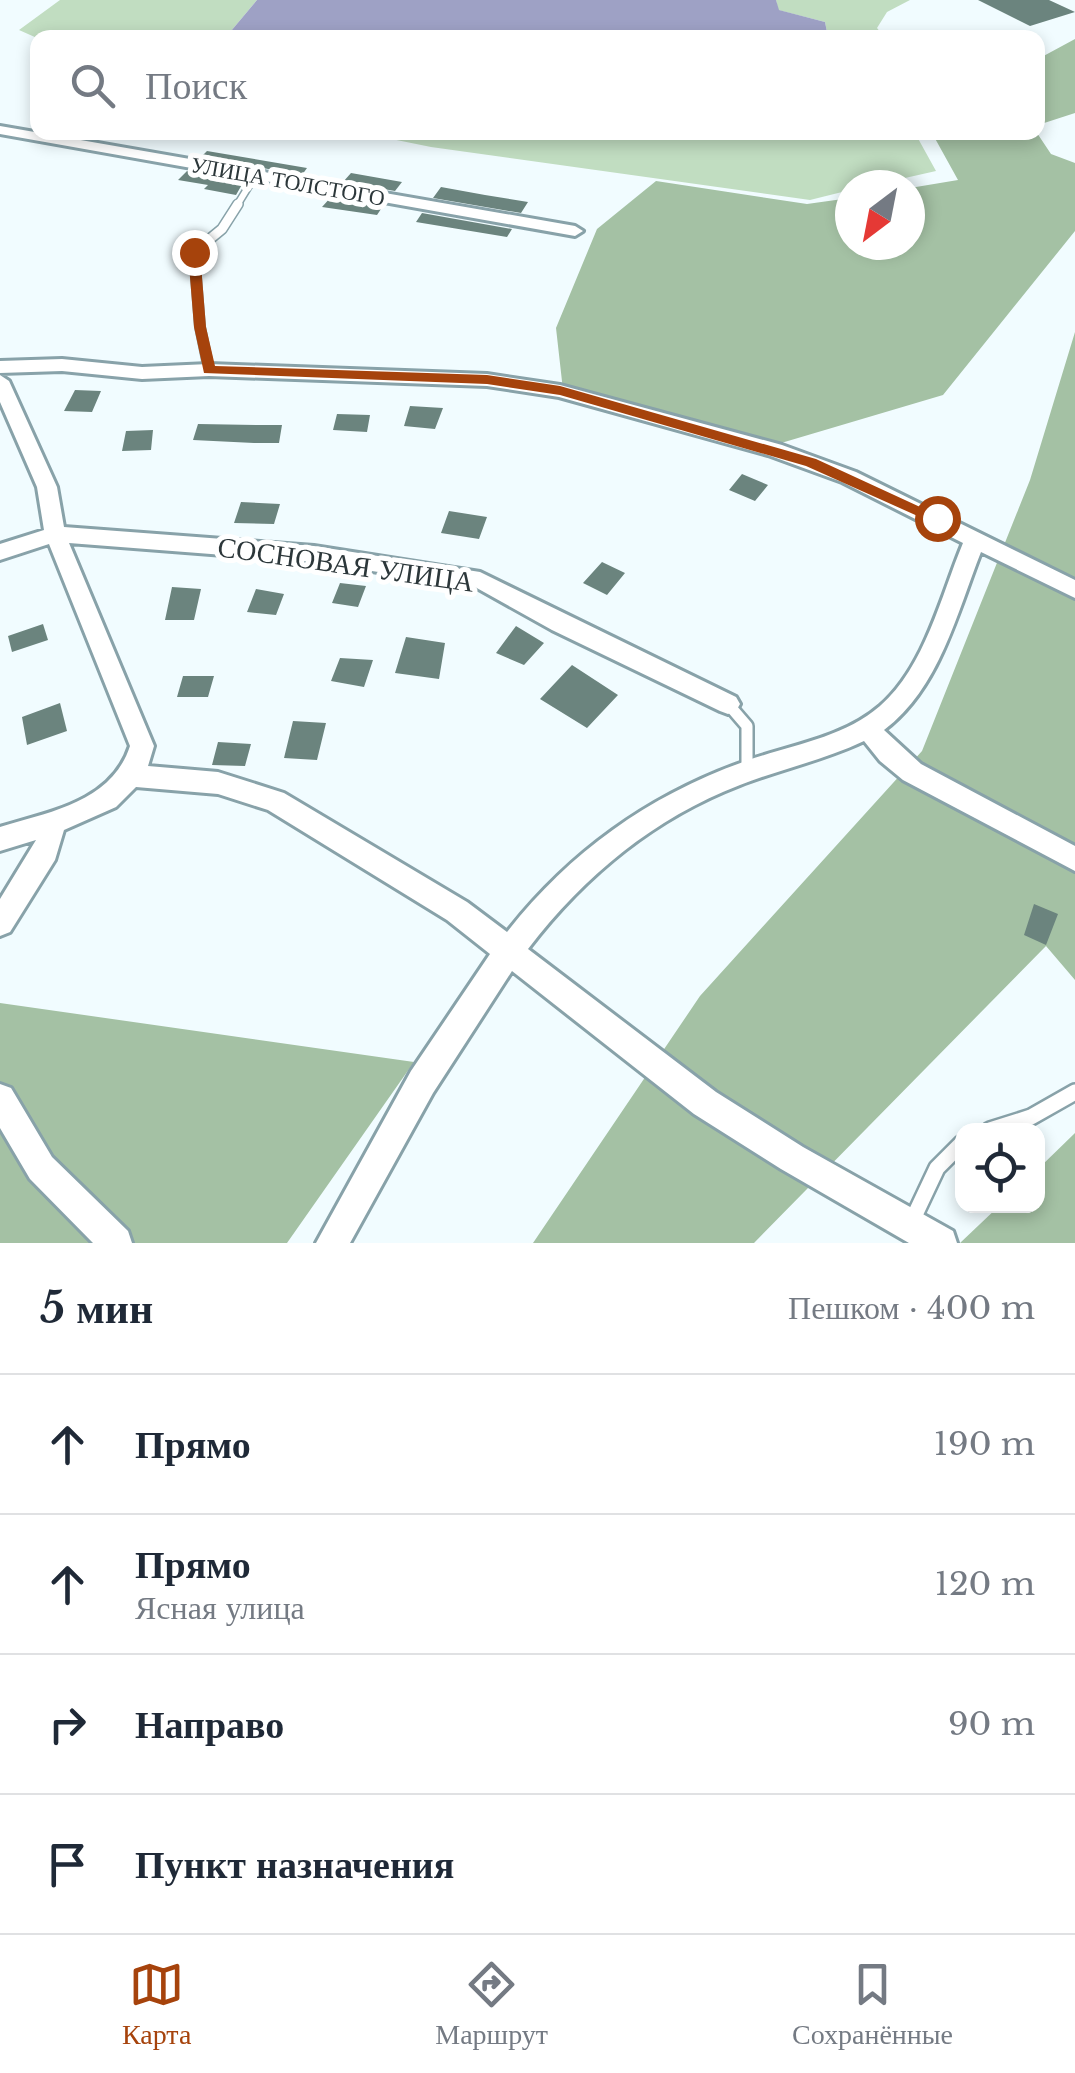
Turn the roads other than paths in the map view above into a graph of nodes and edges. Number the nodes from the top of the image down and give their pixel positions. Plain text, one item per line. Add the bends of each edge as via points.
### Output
1 (0, 130) edge
2 (30, 135) edge
3 (55, 140) edge
4 (255, 176) junction
5 (575, 231) dead end
6 (0, 368) edge
7 (209, 370) junction
8 (0, 381) edge
9 (54, 534) junction
10 (976, 538) junction
11 (0, 552) edge
12 (1075, 590) edge
13 (728, 704) joint
14 (868, 728) junction
15 (747, 771) junction
16 (131, 776) junction
17 (53, 820) junction
18 (0, 839) edge
19 (1075, 858) edge
20 (0, 923) edge
21 (510, 953) junction
22 (1075, 1092) edge
23 (0, 1099) edge
24 (1010, 1123) edge
25 (955, 1147) edge
26 (910, 1225) junction
27 (116, 1243) edge
28 (332, 1243) edge
29 (941, 1243) edge

1 - 2 street, УЛИЦА ТОЛСТОГО
3 - 4 street, УЛИЦА ТОЛСТОГО
4 - 5 street, УЛИЦА ТОЛСТОГО
4 - 7 lane via 222,229 194,252
6 - 7 street
7 - 10 street via 487,380 601,400 775,450 887,493
8 - 9 street via 47,487
9 - 11 street, СОСНОВАЯ УЛИЦА
9 - 13 street, СОСНОВАЯ УЛИЦА via 314,554 480,580
9 - 16 street via 134,718 142,746
10 - 12 street
10 - 14 street via 903,698
13 - 15 lane via 747,726
14 - 15 street
14 - 19 street via 912,772
15 - 21 street via 676,801 614,842
16 - 17 street via 96,806
16 - 21 street via 218,784 274,801 457,911
17 - 18 street
17 - 20 street via 46,852
21 - 26 street via 704,1103
21 - 28 street via 468,1005
22 - 24 lane
23 - 27 street via 41,1168
25 - 26 lane via 926,1184
26 - 29 street

